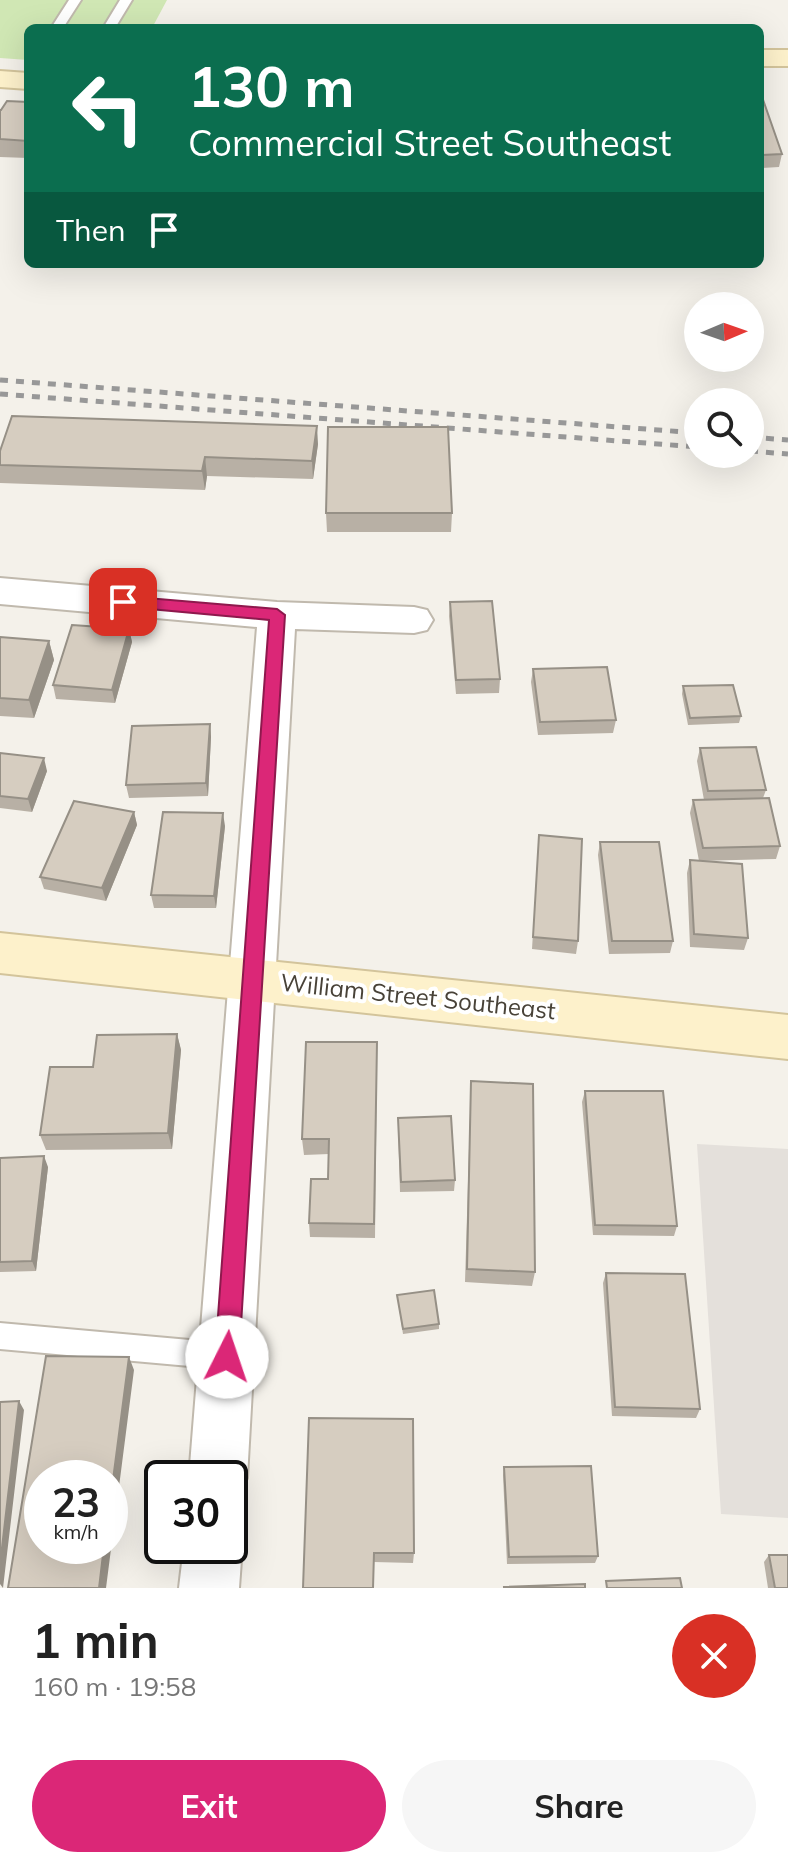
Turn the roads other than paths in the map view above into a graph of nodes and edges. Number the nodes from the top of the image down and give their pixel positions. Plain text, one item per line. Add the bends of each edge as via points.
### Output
1 (75, 0) edge
2 (126, 0) edge
3 (60, 24) edge
4 (111, 24) edge
5 (764, 58) edge
6 (788, 58) edge
7 (0, 79) edge
8 (24, 81) edge
9 (0, 591) edge
10 (277, 615) junction
11 (414, 620) dead end
12 (0, 953) edge
13 (254, 978) junction
14 (788, 1037) edge
15 (0, 1336) edge
16 (227, 1357) junction
17 (219, 1460) edge
18 (211, 1564) edge
19 (209, 1588) edge

1 - 3 lane
2 - 4 lane
5 - 6 street
7 - 8 street
9 - 10 street
10 - 11 street
10 - 13 street
12 - 13 street, William Street Southeast
13 - 14 street, William Street Southeast
13 - 16 street
15 - 16 lane
16 - 17 street
18 - 19 street

